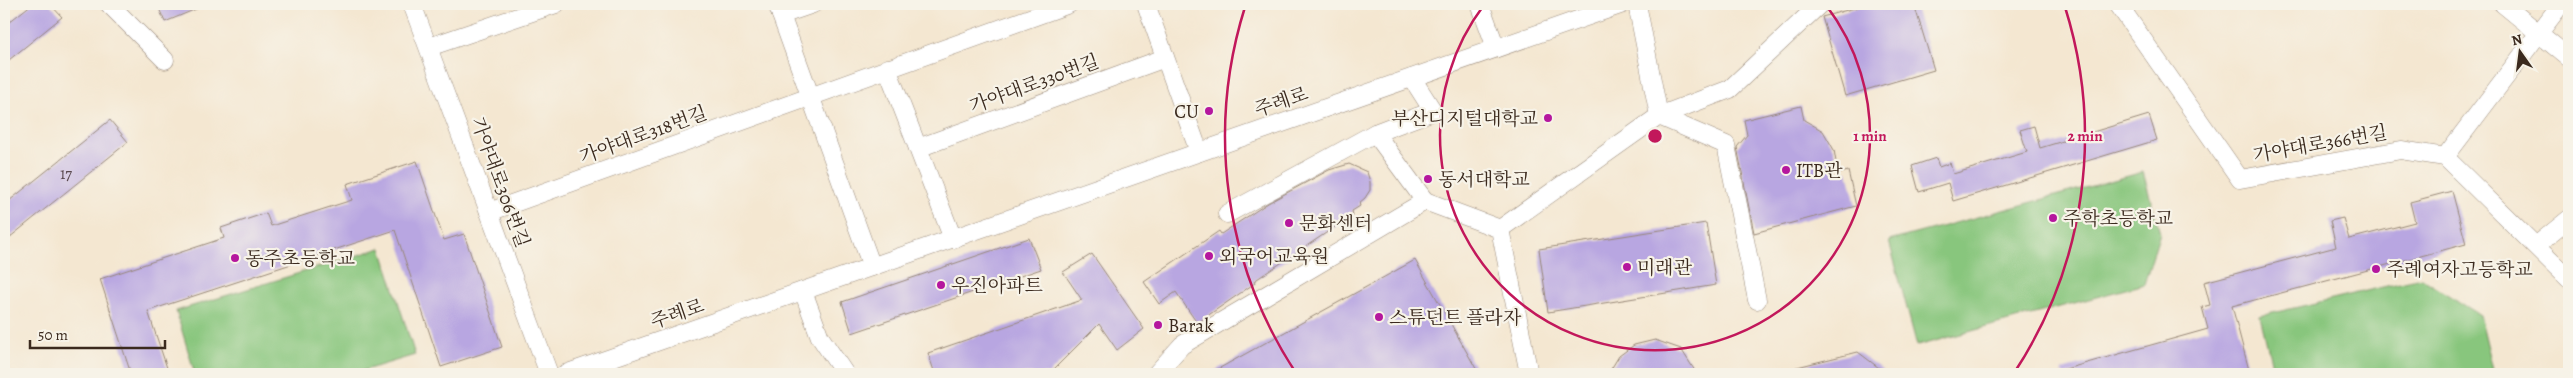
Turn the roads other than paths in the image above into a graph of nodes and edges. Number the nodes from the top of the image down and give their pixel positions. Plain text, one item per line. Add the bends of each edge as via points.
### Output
1 (109, 4) edge
2 (412, 4) edge
3 (556, 4) edge
4 (813, 4) edge
5 (1069, 4) edge
6 (1146, 4) edge
7 (1480, 4) edge
8 (1623, 4) edge
9 (1637, 4) edge
10 (1820, 4) edge
11 (2118, 4) edge
12 (2503, 4) edge
13 (2561, 4) edge
14 (779, 9) edge
15 (2539, 34) junction
16 (429, 48) junction
17 (1496, 48) junction
18 (1165, 58) junction
19 (2569, 58) edge
20 (165, 60) dead end
21 (888, 68) junction
22 (1412, 78) junction
23 (811, 96) junction
24 (1659, 116) junction
25 (1375, 133) junction
26 (918, 148) junction
27 (1199, 152) junction
28 (2445, 157) junction
29 (1425, 201) junction
30 (489, 212) junction
31 (1227, 214) dead end
32 (2569, 218) edge
33 (1500, 229) junction
34 (953, 238) junction
35 (2537, 245) junction
36 (872, 266) junction
37 (2569, 279) edge
38 (802, 291) junction
39 (1757, 300) dead end
40 (549, 374) edge
41 (565, 374) edge
42 (845, 374) edge
43 (1156, 374) edge
44 (1529, 374) edge

1 - 20 street
2 - 16 street, 가야대로306번길
3 - 16 street
4 - 14 street
5 - 21 street
6 - 18 street
7 - 17 street
8 - 17 street, 주례로
9 - 24 street
10 - 24 street via 1730,89
11 - 28 street, 가야대로366번길 via 2240,179 2401,150
12 - 15 street
13 - 15 street
14 - 23 street
15 - 19 street
15 - 28 street
16 - 30 street, 가야대로306번길
17 - 22 street, 주례로
18 - 26 street, 가야대로330번길
18 - 27 street
21 - 23 street
21 - 26 street
22 - 25 street via 1433,111
22 - 27 street, 주례로
23 - 30 street, 가야대로318번길
23 - 36 street
24 - 33 street
24 - 39 street via 1726,145
25 - 29 street
25 - 31 street
26 - 34 street
27 - 34 street, 주례로
28 - 35 street
29 - 33 street
29 - 43 street via 1182,345
30 - 40 street, 가야대로306번길
32 - 35 street
33 - 44 street
34 - 36 street, 주례로
35 - 37 street
36 - 38 street, 주례로
38 - 41 street, 주례로
38 - 42 street via 820,337

